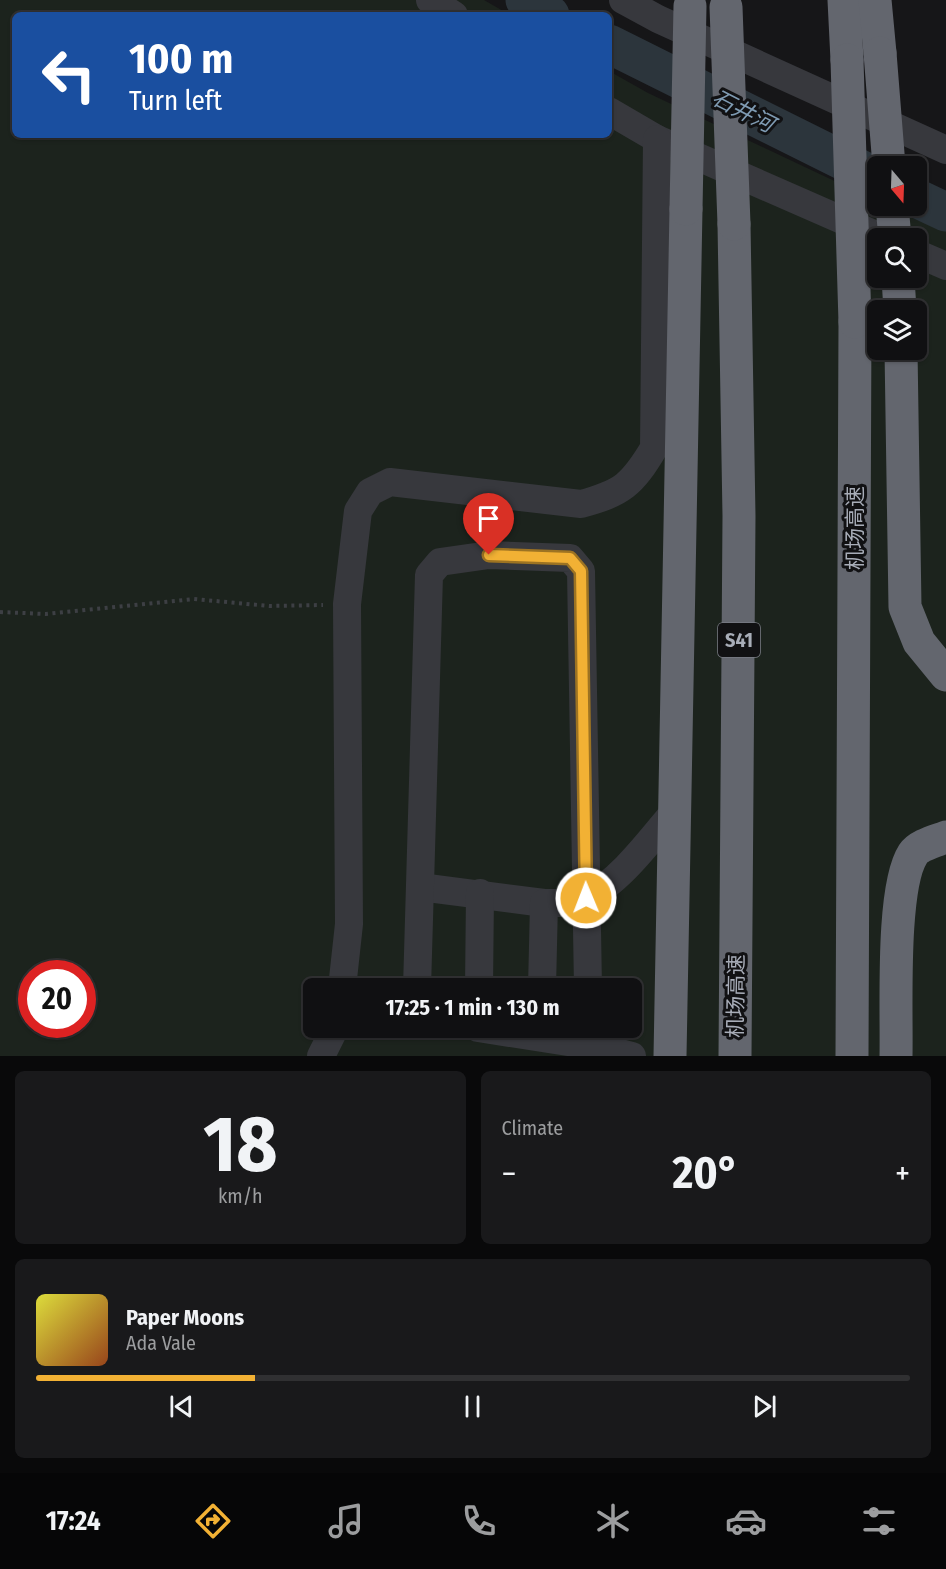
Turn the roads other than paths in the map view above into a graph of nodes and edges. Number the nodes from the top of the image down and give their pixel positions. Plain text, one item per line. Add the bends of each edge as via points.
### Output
1 (430, 0) edge
2 (623, 0) edge
3 (844, 0) edge
4 (875, 0) edge
5 (690, 3) edge
6 (726, 4) edge
7 (449, 12) edge
8 (612, 113) edge
9 (657, 139) junction
10 (946, 150) edge
11 (888, 156) edge
12 (867, 231) edge
13 (927, 258) edge
14 (946, 266) edge
15 (901, 360) edge
16 (946, 675) edge
17 (674, 812) junction
18 (946, 837) edge
19 (420, 887) junction
20 (480, 893) junction
21 (586, 898) junction
22 (544, 903) junction
23 (343, 978) edge
24 (417, 978) edge
25 (479, 978) edge
26 (542, 978) edge
27 (588, 978) edge
28 (329, 1038) edge
29 (591, 1038) edge
30 (321, 1056) edge
31 (632, 1056) edge
32 (670, 1056) edge
33 (735, 1056) edge
34 (852, 1056) edge
35 (896, 1056) edge

1 - 7 street
2 - 10 street
3 - 34 highway, 机场高速, bridge via 855,322
4 - 11 highway, bridge
5 - 17 highway, bridge
6 - 33 highway, 机场高速 / S41, bridge via 739,516
8 - 9 street
9 - 12 street
9 - 23 street via 654,448 636,478 610,496 581,504 390,482 370,492 358,511 347,604 349,924
13 - 14 street
15 - 16 highway via 905,607 919,642
17 - 21 street via 616,876
17 - 32 highway
18 - 35 highway via 915,851 899,898
19 - 20 street
19 - 21 street via 429,575 440,562 489,555 570,558 581,571
19 - 24 street
20 - 22 street
20 - 25 street
21 - 22 street
21 - 27 street
22 - 26 street
28 - 30 street
29 - 31 street

